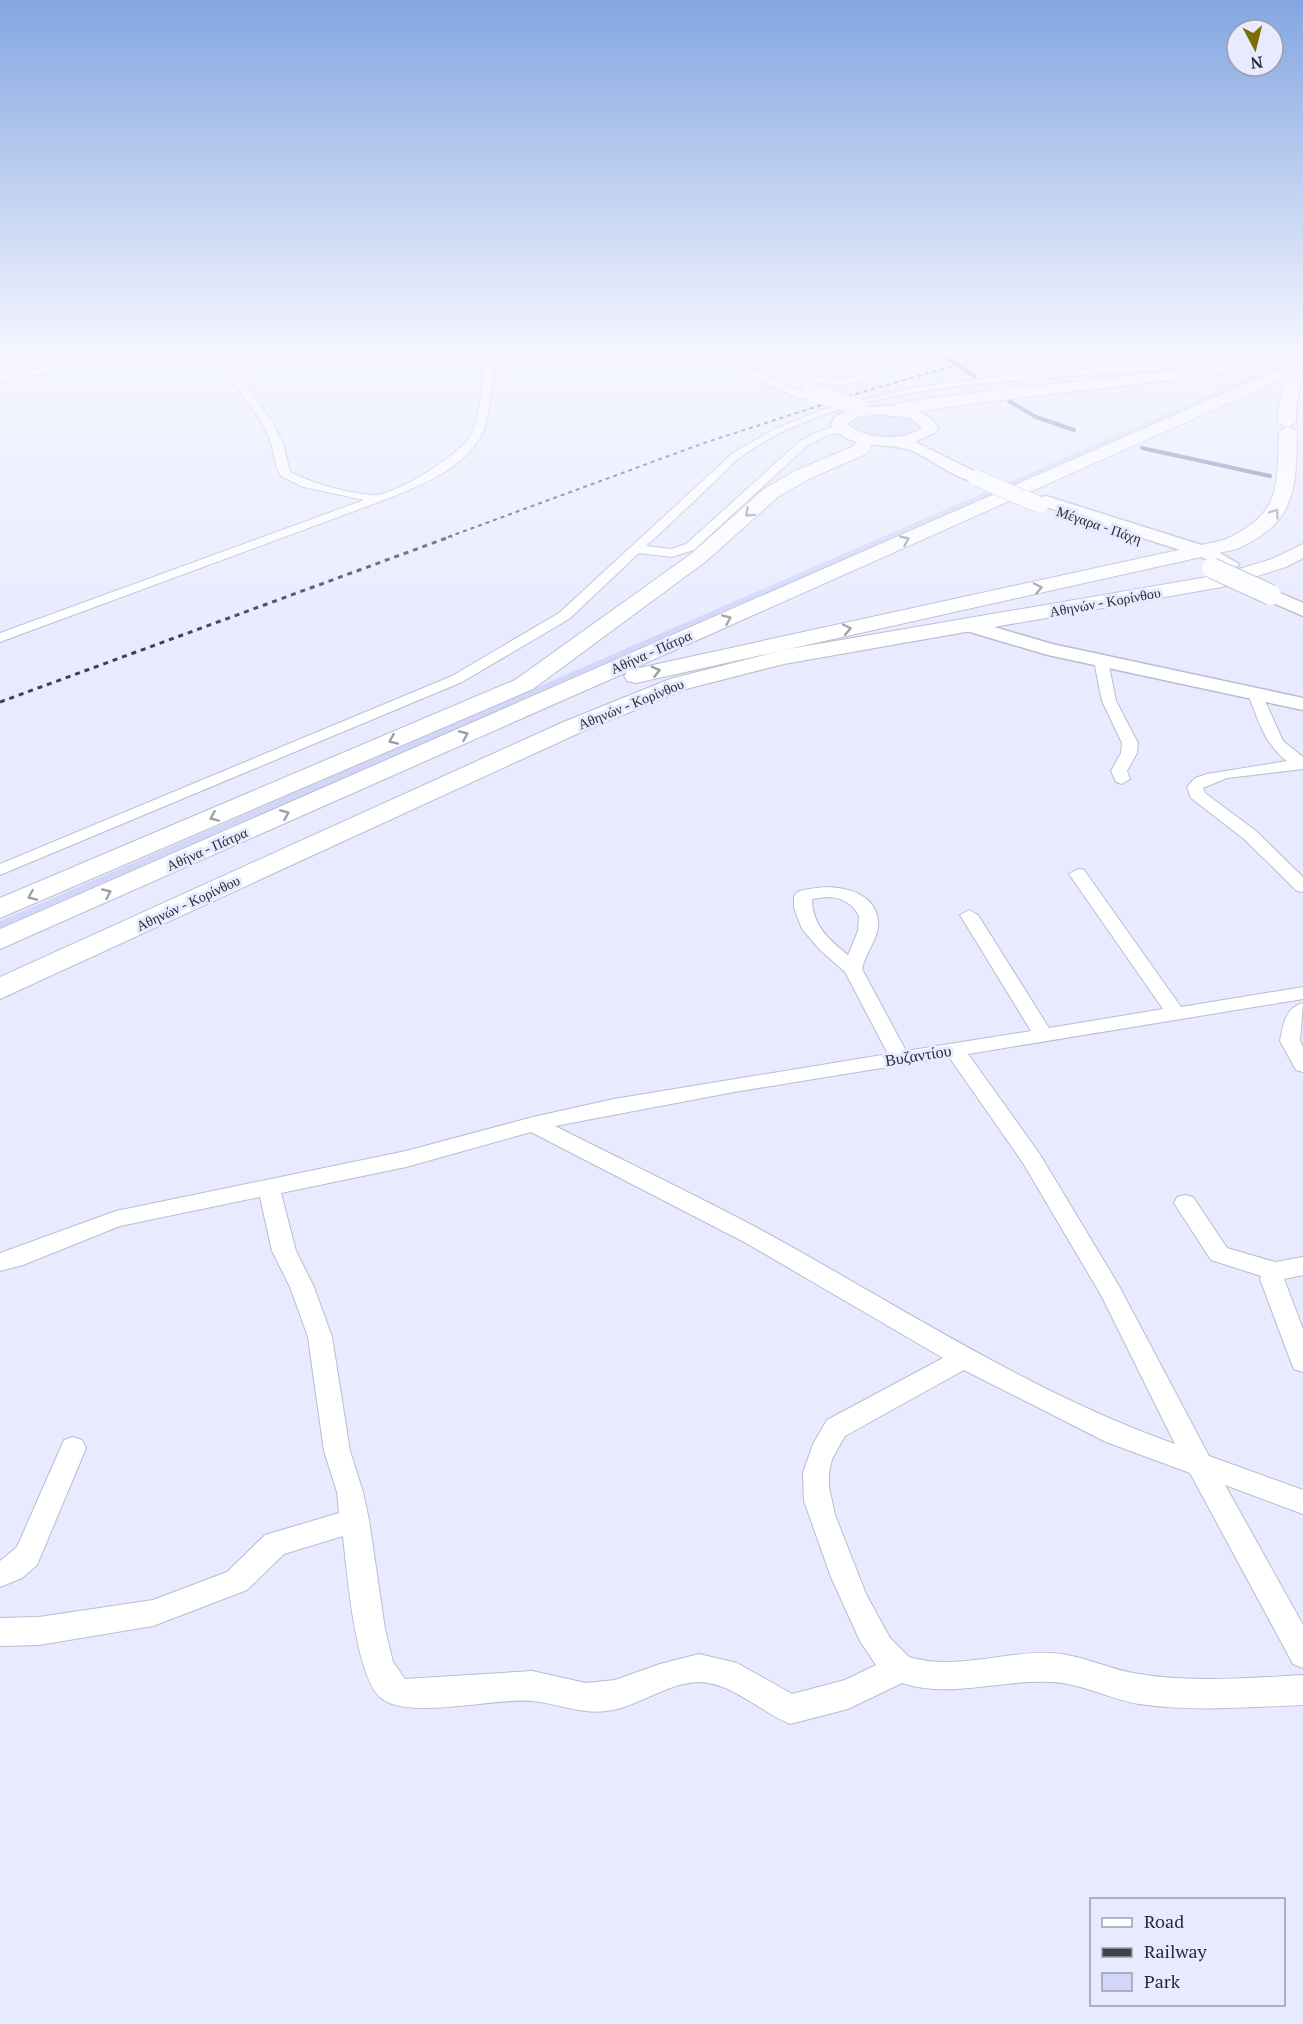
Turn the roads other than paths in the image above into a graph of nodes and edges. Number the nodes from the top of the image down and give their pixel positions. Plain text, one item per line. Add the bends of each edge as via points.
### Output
1 (279, 448) edge
2 (466, 448) edge
3 (747, 448) edge
4 (798, 448) edge
5 (862, 448) edge
6 (920, 448) edge
7 (937, 448) edge
8 (1078, 448) edge
9 (1088, 448) edge
10 (1286, 448) edge
11 (979, 476) junction
12 (375, 498) junction
13 (637, 549) junction
14 (1303, 550) edge
15 (1213, 557) junction
16 (786, 571) dead end
17 (1277, 593) junction
18 (1303, 603) edge
19 (1303, 610) edge
20 (967, 625) junction
21 (0, 638) edge
22 (611, 646) dead end
23 (1101, 661) junction
24 (532, 693) junction
25 (1255, 694) junction
26 (1303, 704) edge
27 (1303, 764) edge
28 (1122, 779) dead end
29 (0, 870) edge
30 (1078, 874) dead end
31 (1303, 887) edge
32 (0, 909) edge
33 (969, 915) dead end
34 (0, 940) edge
35 (853, 969) dead end
36 (0, 989) edge
37 (1303, 993) edge
38 (1303, 1010) edge
39 (1175, 1012) junction
40 (1043, 1034) junction
41 (954, 1049) junction
42 (900, 1058) junction
43 (1303, 1065) edge
44 (533, 1124) junction
45 (269, 1187) junction
46 (1185, 1203) dead end
47 (0, 1262) edge
48 (1303, 1266) edge
49 (1275, 1271) junction
50 (964, 1358) junction
51 (1303, 1362) edge
52 (73, 1448) dead end
53 (1198, 1464) junction
54 (1303, 1502) edge
55 (355, 1520) junction
56 (0, 1574) edge
57 (0, 1632) edge
58 (1303, 1654) edge
59 (900, 1669) junction
60 (1303, 1690) edge

1 - 12 street via 279,462 285,474 307,485
2 - 12 street via 437,471
3 - 13 street
4 - 13 street via 690,547 672,553
5 -> 24 highway via 772,492 698,558 590,639
6 - 11 main road, Μέγαρα - Πάχη
7 - 11 main road, Μέγαρα - Πάχη
8 - 16 highway
24 -> 9 highway, Αθήνα - Πάτρα
15 -> 10 highway via 1251,536 1276,514 1283,501
11 - 15 main road, Μέγαρα - Πάχη, bridge via 1043,503
12 - 21 street
13 - 29 street via 564,616 457,679
14 - 20 main road, Αθηνών - Κορίνθου via 1279,563 1222,581
15 - 17 main road, Μέγαρα - Πάχη, bridge
24 -> 15 highway
17 - 18 main road, Μέγαρα - Πάχη
17 - 19 main road, Μέγαρα - Πάχη
20 - 23 main road
20 - 36 main road, Αθηνών - Κορίνθου via 730,669 640,699
22 - 24 highway, Αθήνα - Πάτρα
23 - 25 main road
23 - 28 street via 1109,701 1130,743 1119,771
24 -> 32 highway, Αθήνα - Πάτρα
34 -> 24 highway, Αθήνα - Πάτρα
25 - 26 main road
25 - 27 street via 1275,742 1288,757
27 - 31 street via 1201,780 1195,788 1201,798 1250,835
30 - 39 street
33 - 40 street
35 - 42 street
37 - 39 street, Βυζαντίου
38 - 43 street via 1295,1017 1290,1041
39 - 40 street, Βυζαντίου
40 - 41 street, Βυζαντίου
41 - 42 street, Βυζαντίου
41 - 53 street via 1074,1227
42 - 44 street, Βυζαντίου via 614,1106
44 - 45 street, Βυζαντίου via 406,1159
44 - 50 street via 754,1237
45 - 47 street, Βυζαντίου via 116,1219
45 - 55 street via 284,1251 320,1337 337,1451
46 - 49 street via 1219,1254
48 - 49 street
49 - 51 street via 1274,1290
50 - 53 street via 1115,1434
50 - 59 street via 836,1428 823,1445 815,1468 814,1497 852,1595 880,1650
52 - 56 street via 27,1556
53 - 54 street
53 - 58 street
55 - 57 street via 275,1544 237,1581 153,1613 39,1631
55 - 59 street via 379,1666 390,1687 402,1694 532,1686 586,1698 615,1695 660,1677 699,1668 726,1674 790,1709 848,1694
59 - 60 street via 923,1674 1043,1667 1148,1689 1198,1693

